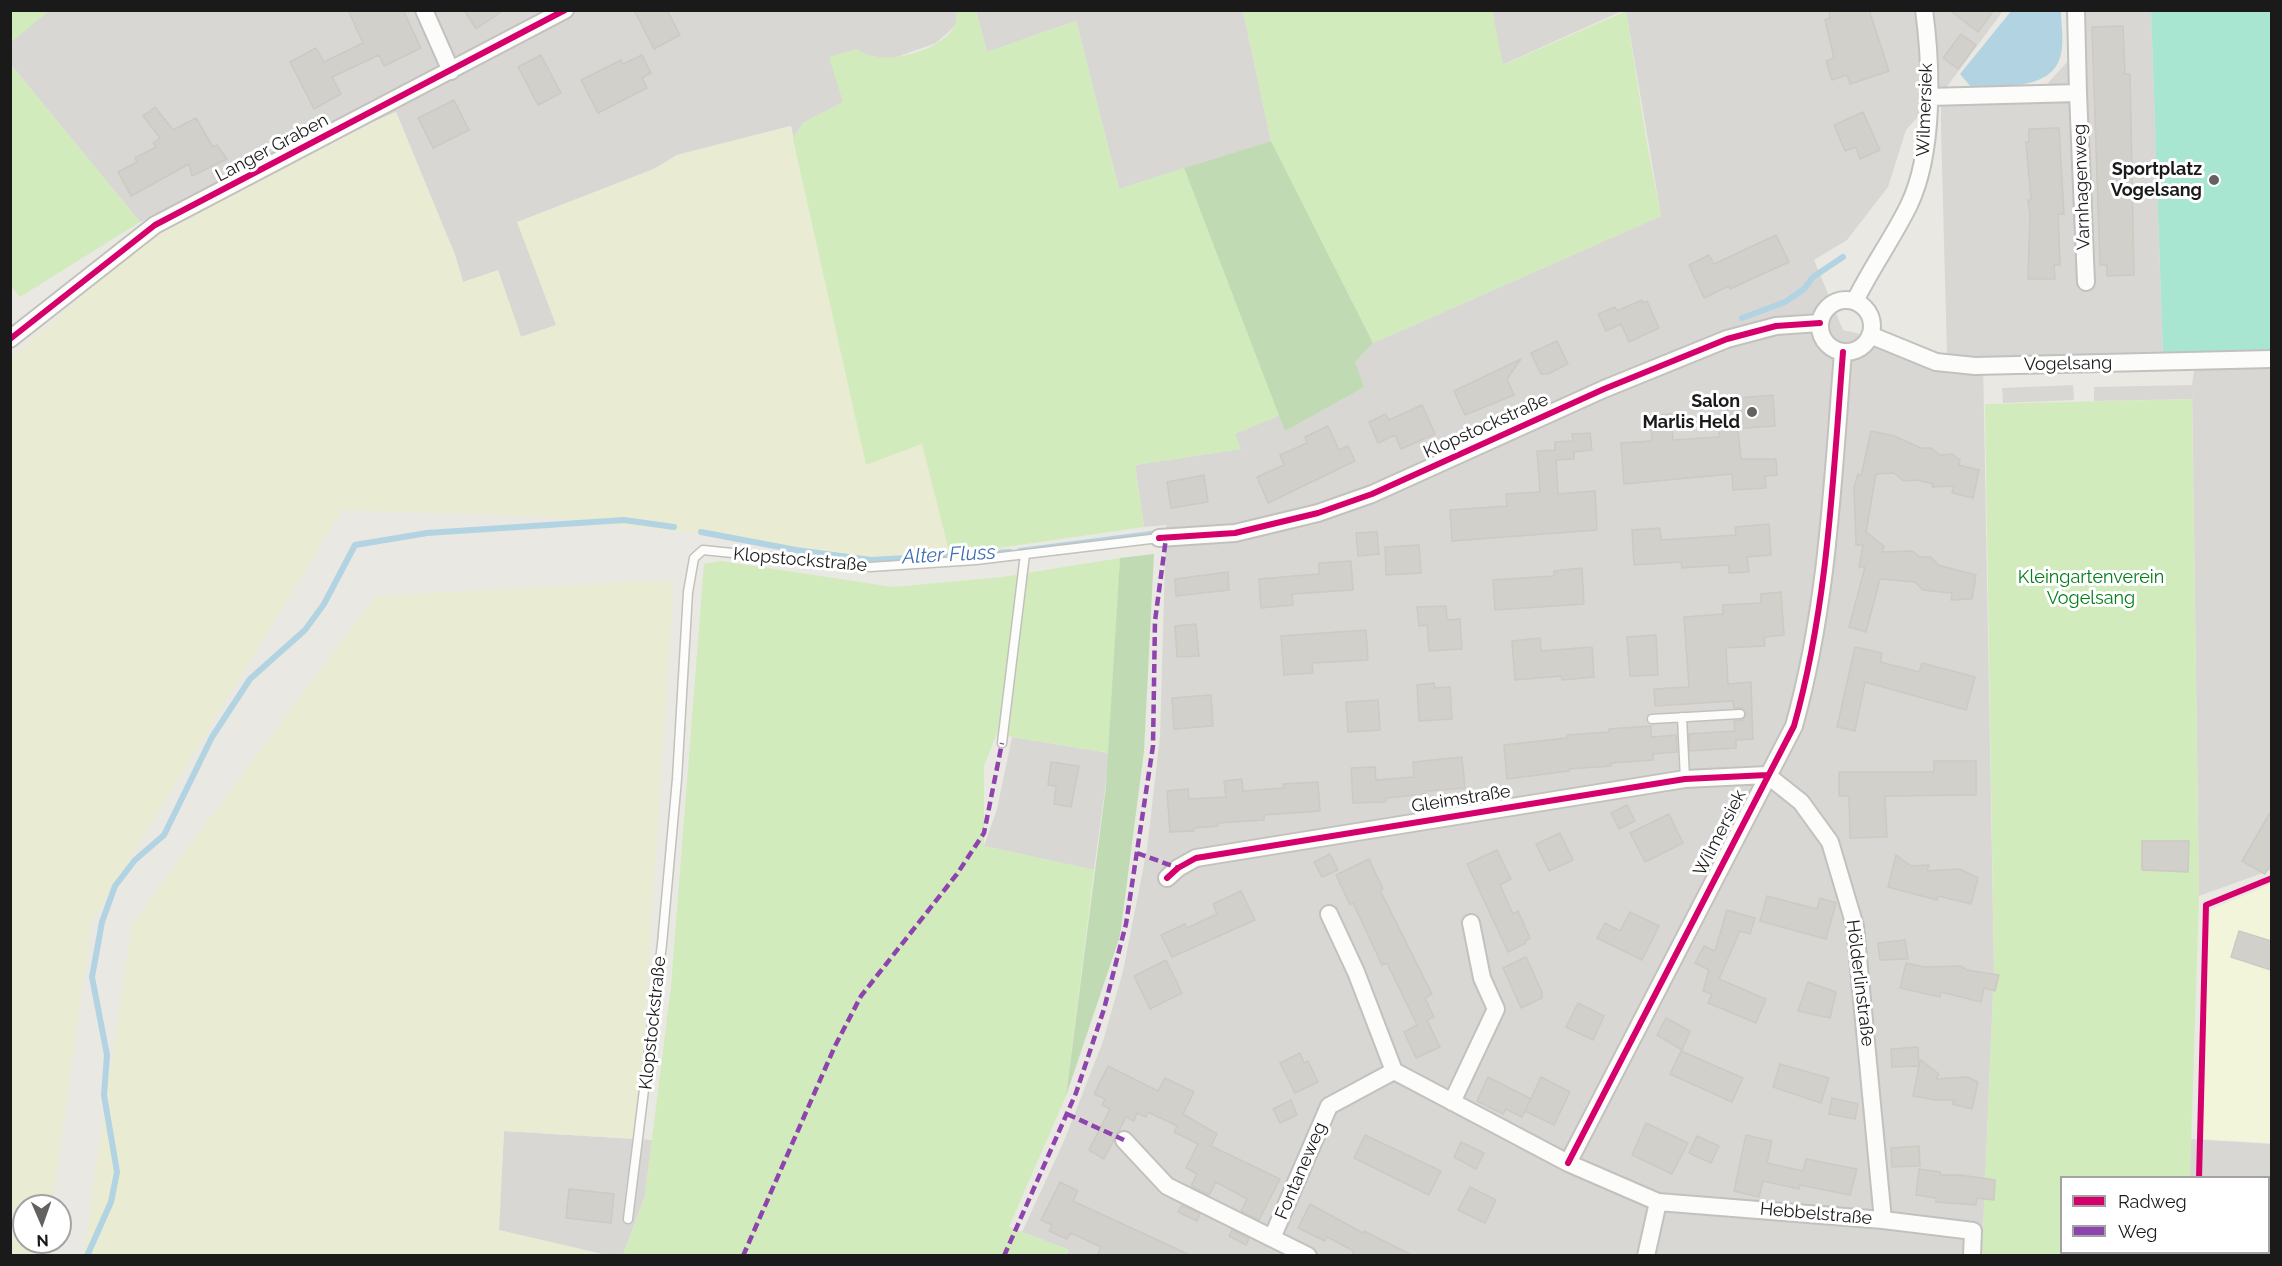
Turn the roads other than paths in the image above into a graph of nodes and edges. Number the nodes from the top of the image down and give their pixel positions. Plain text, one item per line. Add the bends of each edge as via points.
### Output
1 (424, 10) edge
2 (565, 10) edge
3 (1924, 10) edge
4 (2076, 10) edge
5 (451, 71) junction
6 (2078, 93) junction
7 (1928, 97) junction
8 (2086, 282) dead end
9 (1855, 301) junction
10 (1820, 323) junction
11 (1870, 335) junction
12 (10, 339) edge
13 (1843, 352) junction
14 (2271, 359) edge
15 (1159, 538) joint
16 (1025, 555) junction
17 (1740, 714) dead end
18 (1682, 717) junction
19 (1652, 719) dead end
20 (1002, 743) dead end
21 (1767, 775) junction
22 (1685, 779) junction
23 (1167, 878) dead end
24 (1329, 914) dead end
25 (1471, 923) dead end
26 (1394, 1071) junction
27 (1452, 1101) junction
28 (1124, 1140) dead end
29 (1568, 1163) junction
30 (1658, 1202) junction
31 (628, 1219) dead end
32 (1883, 1220) junction
33 (1272, 1238) junction
34 (1308, 1256) edge
35 (1646, 1256) edge
36 (1972, 1256) edge

1 - 5 street
2 - 5 street, Langer Graben
3 - 7 street, Wilmersiek
4 - 6 street, Varnhagenweg
5 - 12 street, Langer Graben via 155,225
6 - 7 street
6 - 8 street, Varnhagenweg
7 - 9 street, Wilmersiek via 1926,146 1917,188
9 - 10 street via 1834,303 1824,311
9 - 11 street via 1868,311
10 - 13 street via 1825,341
10 - 15 street, Klopstockstraße via 1776,326 1727,339 1604,389 1372,494 1318,513 1235,533
11 - 13 street via 1860,348
11 - 14 street, Vogelsang via 1935,362 1975,366
13 - 21 street, Wilmersiek via 1825,556 1808,674 1794,726
15 - 16 lane, Klopstockstraße
16 - 20 lane
16 - 31 lane, Klopstockstraße via 870,567 703,550 694,558 688,592 662,944
17 - 18 lane
18 - 19 lane
18 - 22 lane
21 - 22 street, Gleimstraße
21 - 29 street, Wilmersiek
21 - 32 street, Hölderlinstraße via 1801,802 1830,842 1856,926
22 - 23 street, Gleimstraße via 1196,858
24 - 26 street
25 - 27 street via 1482,978 1496,1009
26 - 27 street
26 - 33 street, Fontaneweg via 1329,1106
27 - 29 street
28 - 33 street via 1167,1186
29 - 30 street, Hebbelstraße
30 - 32 street, Hebbelstraße
30 - 35 street
32 - 36 street, Hebbelstraße via 1973,1232
33 - 34 street

